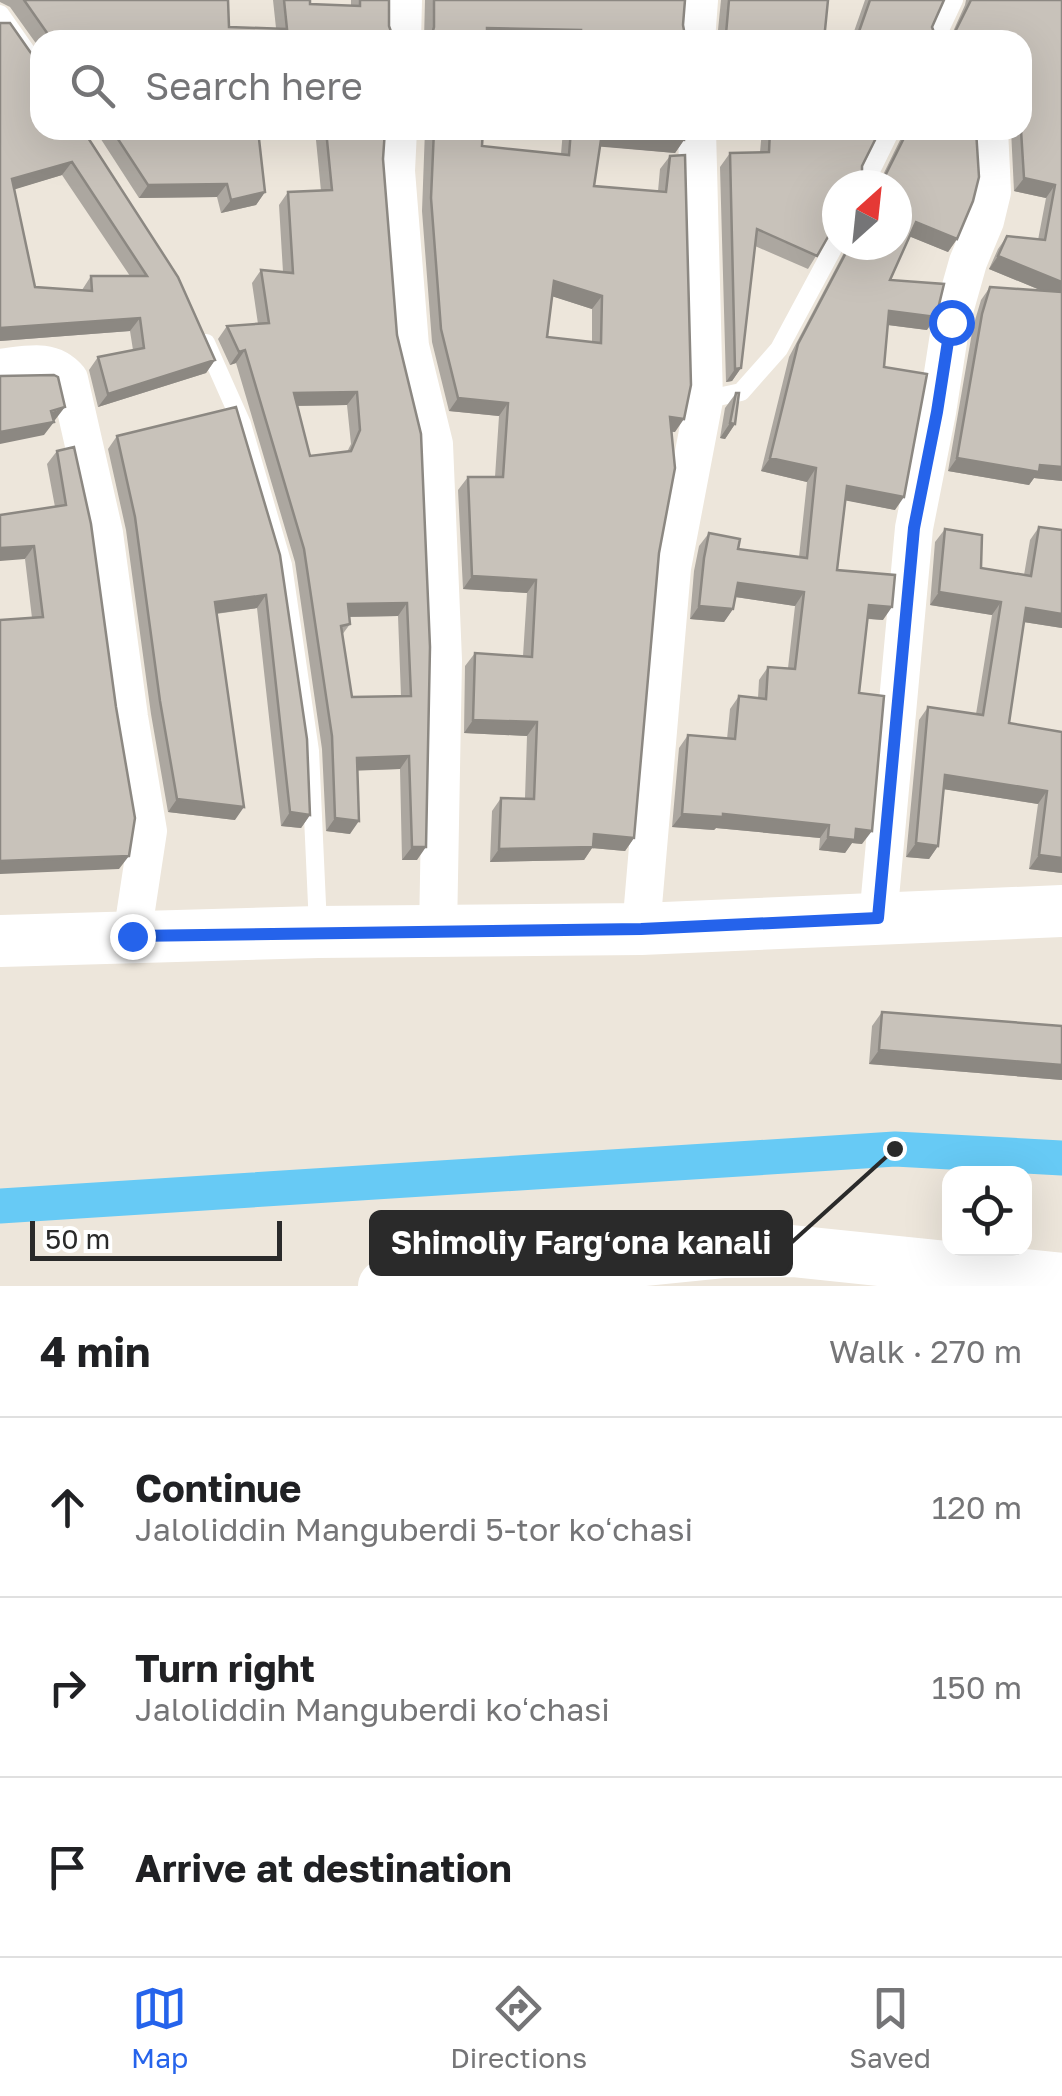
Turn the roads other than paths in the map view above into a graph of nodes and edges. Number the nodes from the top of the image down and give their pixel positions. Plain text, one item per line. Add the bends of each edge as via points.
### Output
1 (403, 0) edge
2 (699, 0) edge
3 (954, 0) edge
4 (0, 14) edge
5 (402, 30) edge
6 (697, 30) edge
7 (940, 30) edge
8 (30, 56) edge
9 (398, 140) edge
10 (697, 140) edge
11 (886, 140) edge
12 (990, 140) edge
13 (871, 170) edge
14 (827, 260) edge
15 (196, 320) edge
16 (0, 368) edge
17 (704, 400) junction
18 (1062, 911) edge
19 (878, 918) junction
20 (641, 929) junction
21 (318, 932) junction
22 (438, 932) junction
23 (132, 936) junction
24 (0, 941) edge
25 (1062, 1279) edge
26 (384, 1286) edge

1 - 5 street
2 - 6 street
3 - 7 lane
4 - 8 lane
9 - 22 street via 410,346 434,444 443,660
10 - 17 street
11 - 13 lane
12 - 19 street via 992,192 951,322 914,528
14 - 17 lane via 779,349 741,392
15 - 21 lane via 242,424 282,565 310,750
16 - 23 street via 54,366 69,379 104,533 148,831
17 - 20 street via 672,568
18 - 19 main road
19 - 20 main road
20 - 22 main road
21 - 22 main road
21 - 23 main road
23 - 24 main road
25 - 26 main road via 792,1251

